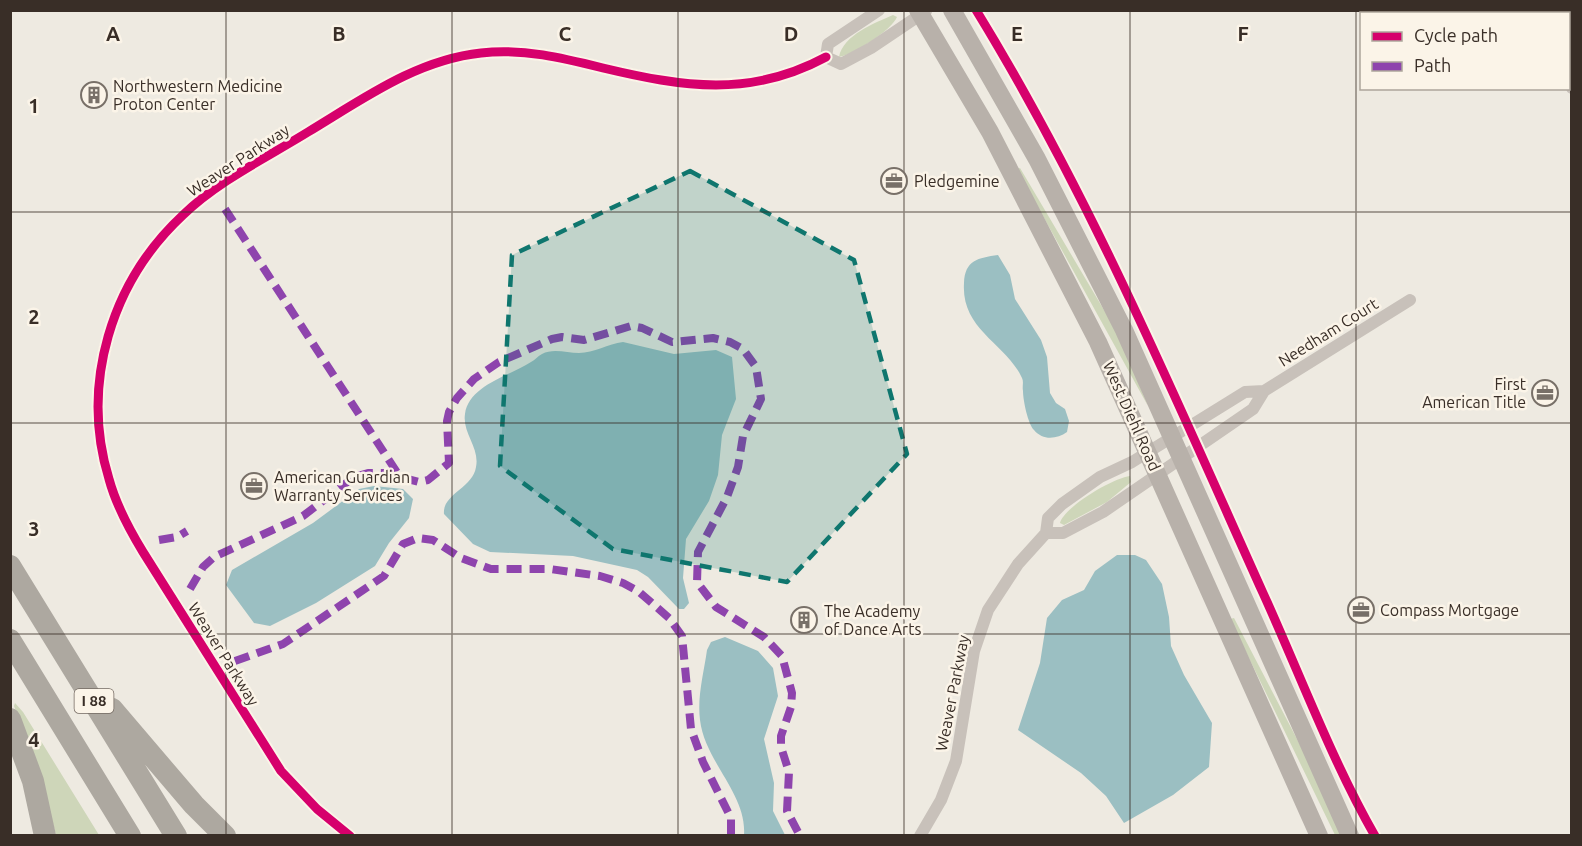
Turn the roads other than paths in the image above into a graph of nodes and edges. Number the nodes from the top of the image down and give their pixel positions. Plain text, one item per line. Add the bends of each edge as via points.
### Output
1 (879, 10) edge
2 (952, 10) edge
3 (922, 12) edge
4 (826, 57) junction
5 (1410, 300) dead end
6 (1264, 391) junction
7 (1171, 438) junction
8 (1148, 453) junction
9 (1181, 459) junction
10 (1158, 474) junction
11 (1046, 533) junction
12 (10, 566) edge
13 (54, 637) junction
14 (10, 640) edge
15 (10, 719) edge
16 (45, 836) edge
17 (130, 836) edge
18 (176, 836) edge
19 (225, 836) edge
20 (350, 836) edge
21 (920, 836) edge
22 (1319, 836) edge
23 (1350, 836) edge

1 - 4 street via 828,44
2 - 7 street, West Diehl Road via 1071,223
3 - 4 street, Weaver Parkway via 855,58 841,64
3 - 8 street, West Diehl Road via 1034,214
4 - 20 street, Weaver Parkway via 776,78 718,87 663,82 534,52 485,52 450,58 387,84 215,190 183,215 144,259 115,312 103,357 99,428 109,480 132,533 261,743 299,791
5 - 6 street, Needham Court
6 - 7 street, Needham Court via 1245,392
6 - 9 street, Needham Court via 1253,408
7 - 8 street, Needham Court
7 - 9 street, West Diehl Road
8 - 10 street, West Diehl Road
8 - 11 street, Weaver Parkway via 1100,477 1062,504 1048,518
9 - 10 street, Needham Court
9 - 23 street, West Diehl Road
10 - 11 street via 1086,521 1063,533
10 - 22 street, West Diehl Road
11 - 21 street, Weaver Parkway via 1004,582 988,610 974,651 957,761
12 - 13 highway, I 88
13 - 18 highway, I 88
13 - 19 highway via 143,747
14 - 17 highway, I 88
15 - 16 highway via 33,781

